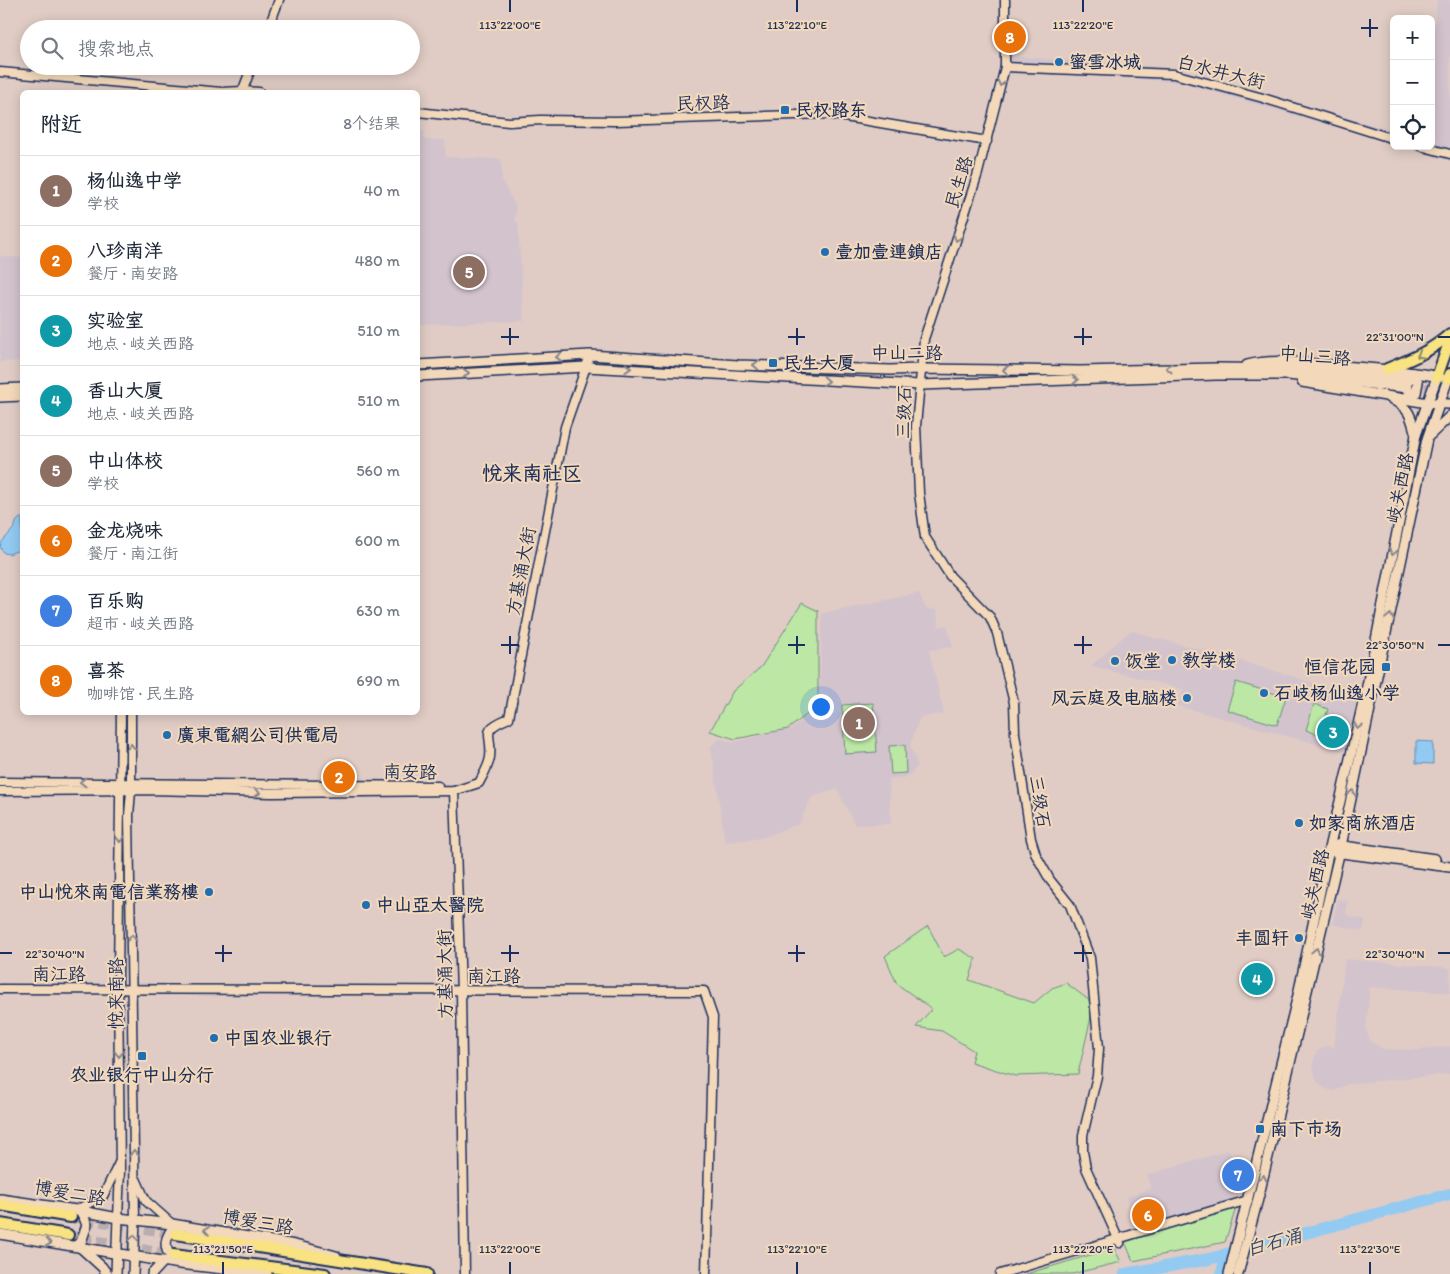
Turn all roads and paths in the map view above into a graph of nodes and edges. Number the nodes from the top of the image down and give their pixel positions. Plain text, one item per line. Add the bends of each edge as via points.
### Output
1 (279, 0) edge
2 (1005, 0) edge
3 (271, 20) edge
4 (1005, 67) junction
5 (0, 72) edge
6 (20, 74) edge
7 (33, 75) edge
8 (248, 75) edge
9 (199, 90) edge
10 (242, 90) edge
11 (420, 112) edge
12 (1390, 138) edge
13 (987, 141) junction
14 (1435, 150) edge
15 (1450, 154) edge
16 (1450, 334) edge
17 (1450, 340) edge
18 (590, 355) junction
19 (420, 365) edge
20 (586, 367) junction
21 (1237, 368) junction
22 (921, 369) junction
23 (1387, 370) junction
24 (1217, 371) junction
25 (1288, 375) junction
26 (420, 376) edge
27 (1437, 377) junction
28 (1449, 377) edge
29 (1410, 381) junction
30 (920, 385) junction
31 (20, 388) edge
32 (0, 389) edge
33 (1383, 394) junction
34 (20, 396) edge
35 (0, 398) edge
36 (1402, 398) junction
37 (1428, 402) junction
38 (1438, 403) junction
39 (1450, 404) edge
40 (1450, 416) edge
41 (1416, 435) junction
42 (1427, 439) junction
43 (122, 715) edge
44 (131, 715) edge
45 (0, 782) edge
46 (121, 786) junction
47 (131, 787) junction
48 (454, 791) junction
49 (0, 792) edge
50 (1330, 848) junction
51 (1340, 849) junction
52 (1450, 861) edge
53 (1450, 867) edge
54 (0, 989) edge
55 (119, 989) junction
56 (132, 989) junction
57 (461, 991) junction
58 (119, 1162) junction
59 (135, 1178) junction
60 (0, 1198) edge
61 (1248, 1200) junction
62 (0, 1205) edge
63 (73, 1213) junction
64 (118, 1218) junction
65 (135, 1220) junction
66 (0, 1224) edge
67 (172, 1224) junction
68 (1247, 1224) junction
69 (180, 1230) junction
70 (0, 1234) edge
71 (68, 1235) tunnel mouth
72 (1119, 1241) junction
73 (77, 1247) junction
74 (116, 1254) junction
75 (133, 1256) junction
76 (169, 1258) junction
77 (180, 1264) junction
78 (1234, 1273) edge
79 (107, 1274) edge
80 (116, 1274) edge
81 (132, 1274) edge
82 (152, 1274) edge
83 (267, 1274) edge
84 (325, 1274) edge
85 (427, 1274) edge
86 (465, 1274) edge
87 (706, 1274) edge
88 (1000, 1274) edge

1 - 3 street
2 - 4 street, 民生路
4 - 12 street, 白水井大街 via 1174,74
4 -> 13 street, 民生路
5 - 6 street
7 - 9 street
8 - 10 street
11 - 13 street, 民权路 via 509,122 827,114
13 -> 22 street, 民生路 via 924,339
14 - 15 street
16 -> 23 main road via 1435,347
17 - 27 main road
18 -> 19 main road, 中山二路
18 - 20 street, 方基涌大街
22 -> 18 main road, 中山二路 via 773,366
26 -> 20 main road, 中山二路
20 -> 30 main road, 中山二路
20 - 48 street, 方基涌大街 via 565,426 509,718 495,724 488,733 490,757 479,783
21 - 23 main road via 1260,361
21 - 24 main road, 中山三路
21 - 29 main road, 中山三路 via 1288,369
24 -> 22 main road, 中山二路
22 - 30 street, 三级石
23 - 29 main road
24 - 25 main road, 中山三路
30 -> 24 main road, 中山二路
25 - 29 main road, 中山三路
25 - 33 main road via 1304,383
27 - 28 main road
27 - 29 main road
27 - 37 main road, 岐关西路
28 - 38 main road, 岐关西路
29 - 36 main road via 1418,382 1416,393
30 - 72 street, 三级石 via 916,426 925,537 950,576 990,617 997,633 1014,703 1015,733 1031,839 1050,880 1070,904 1090,958 1099,1048 1098,1076 1083,1135 1083,1152 1086,1168
31 - 32 main road
33 - 36 main road
33 - 41 main road via 1404,406 1411,416
34 - 35 main road
36 - 37 main road
37 - 38 main road
37 - 41 main road, 岐关西路
38 - 39 main road
38 - 42 main road, 岐关西路
40 - 42 main road
41 -> 50 main road, 岐关西路 via 1367,686
51 -> 42 main road, 岐关西路
43 - 46 street, 悦来南路
47 -> 44 street, 悦来南路
46 -> 45 street, 南安路
46 - 47 street, 南安路
46 - 49 street, 南安路
46 -> 55 street, 悦来南路
47 - 48 street, 南安路 via 440,786
56 -> 47 street, 悦来南路
48 - 57 street, 方基涌大街
50 - 51 main road
50 - 61 main road, 岐关西路
51 - 52 main road
51 - 53 main road
68 -> 51 main road, 岐关西路 via 1259,1195
54 - 55 street, 南江路
55 - 56 street, 南江路
55 -> 58 street, 悦来南路
56 - 57 street, 南江路
59 -> 56 street, 悦来南路
57 - 86 street, 方基涌大街
57 - 87 street, 南江路 via 704,992 713,1017
58 - 63 street via 103,1196
58 - 64 street, 悦来南路
59 - 65 street, 悦来南路
59 - 67 street via 146,1200
60 - 63 main road, 博爱二路
61 - 68 main road, 岐关西路
61 - 72 street
62 - 63 main road
63 - 64 main road, 博爱二路
63 - 73 main road via 83,1215 87,1225
64 - 65 main road, 博爱二路
64 - 74 main road, 悦来南路
65 - 67 main road, 博爱三路
75 -> 65 main road, 悦来南路
66 - 71 main road
67 - 69 main road, 博爱三路
68 - 78 main road
69 - 77 main road via 172,1229 166,1244 166,1250
85 -> 69 main road, 博爱三路
70 -> 73 main road
72 - 88 street
73 - 74 main road
73 - 79 main road
74 - 75 main road
74 - 80 main road, 悦来南路
75 - 76 main road
75 - 81 main road, 悦来南路
76 - 77 main road
76 - 82 main road
76 - 84 main road
77 - 83 main road

